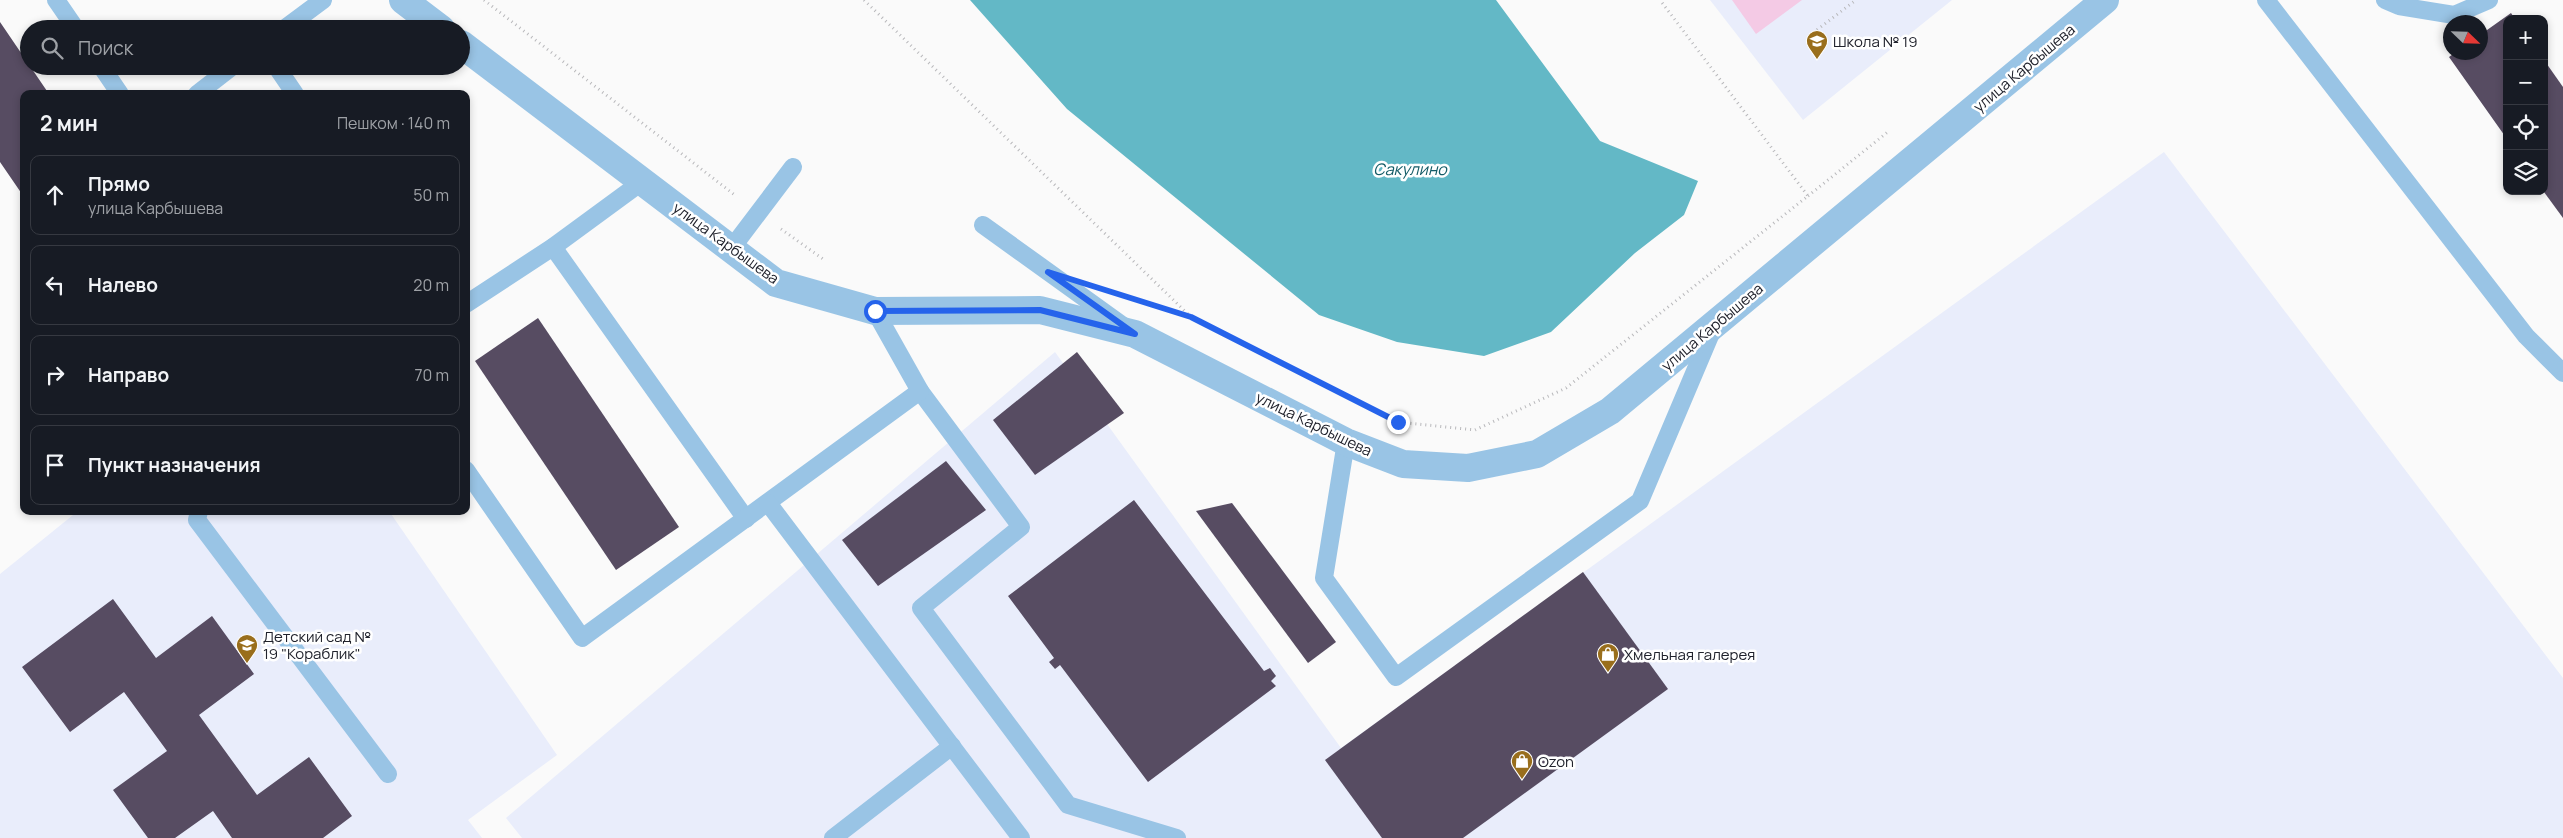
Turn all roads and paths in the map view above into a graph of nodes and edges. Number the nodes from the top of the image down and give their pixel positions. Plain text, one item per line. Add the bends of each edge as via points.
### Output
1 (56, 0) edge
2 (323, 0) edge
3 (403, 0) edge
4 (484, 0) edge
5 (864, 0) edge
6 (1660, 0) edge
7 (1856, 0) edge
8 (2106, 0) edge
9 (2266, 0) edge
10 (2385, 0) edge
11 (2489, 0) edge
12 (70, 20) edge
13 (296, 20) edge
14 (429, 20) edge
15 (1809, 36) dead end
16 (470, 51) edge
17 (107, 75) edge
18 (221, 75) edge
19 (282, 75) edge
20 (117, 90) edge
21 (202, 90) edge
22 (292, 90) edge
23 (793, 167) dead end
24 (643, 181) junction
25 (758, 213) junction
26 (982, 225) dead end
27 (553, 247) junction
28 (731, 249) junction
29 (827, 262) dead end
30 (470, 301) edge
31 (1162, 308) dead end
32 (875, 311) junction
33 (1191, 317) junction
34 (1714, 326) junction
35 (1135, 334) junction
36 (2563, 373) edge
37 (920, 391) junction
38 (1346, 442) junction
39 (470, 476) edge
40 (768, 503) junction
41 (198, 515) edge
42 (746, 519) junction
43 (952, 746) junction
44 (388, 774) dead end
45 (832, 838) edge
46 (1021, 838) edge
47 (1177, 838) edge

1 - 12 lane
2 - 13 lane
3 - 14 street
4 - 25 path
5 - 33 path
6 - 33 path via 1808,196 1566,388 1475,430 1398,422
7 - 15 path
8 - 34 street, улица Карбышева
9 - 36 lane via 2526,336
10 - 11 lane via 2399,6 2454,15
16 - 24 street, улица Карбышева
17 - 20 lane
18 - 21 lane
19 - 22 lane
23 - 25 lane
24 - 27 lane
24 - 28 street, улица Карбышева
25 - 28 lane
25 - 29 path
26 - 35 lane
27 - 30 lane
27 - 42 lane
28 - 32 street, улица Карбышева via 776,283
31 - 33 path
32 - 35 street, улица Карбышева via 1040,310
32 - 37 lane
34 - 38 street, улица Карбышева via 1610,411 1537,454 1468,468 1403,464
34 - 38 lane via 1640,501 1396,677 1324,578
35 - 38 street, улица Карбышева
37 - 40 lane
37 - 47 lane via 1021,527 922,608 1068,805
39 - 42 lane via 582,638
40 - 42 lane
40 - 43 lane
41 - 44 lane via 197,520
43 - 45 lane
43 - 46 lane

